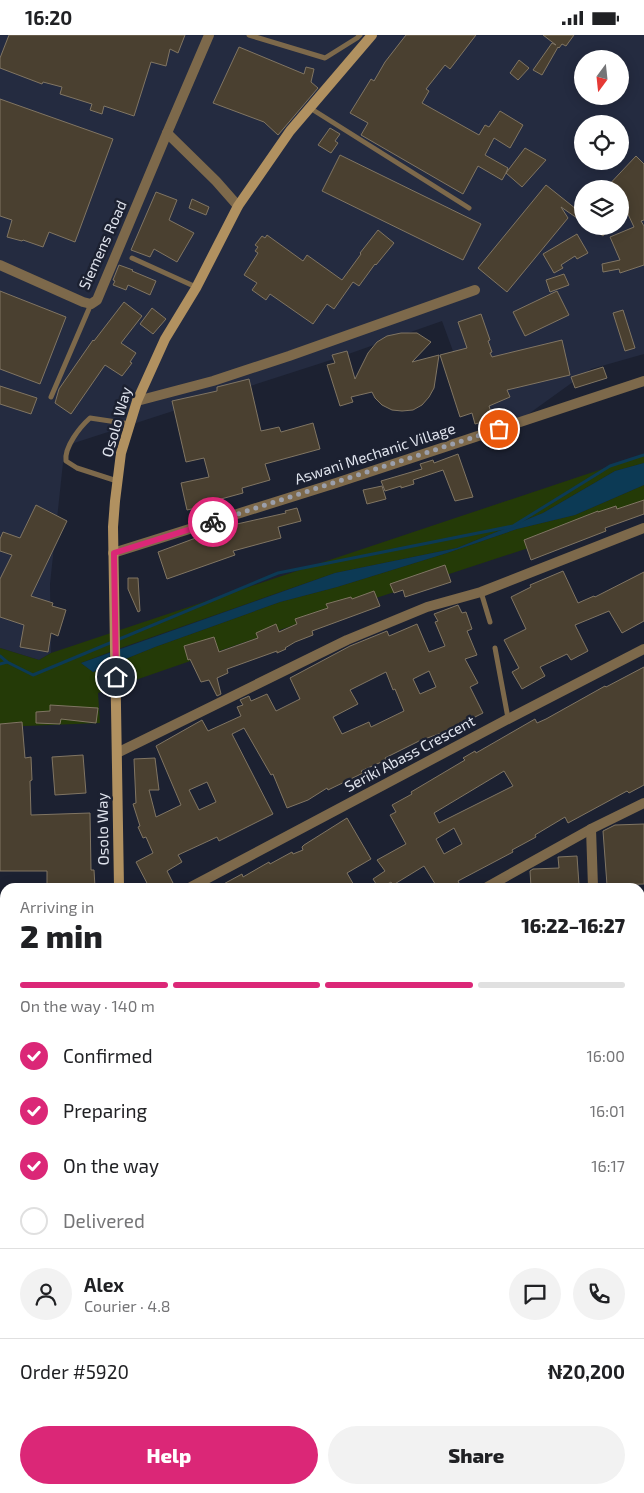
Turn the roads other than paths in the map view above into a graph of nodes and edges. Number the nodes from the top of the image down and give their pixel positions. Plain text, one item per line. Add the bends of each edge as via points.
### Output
1 (209, 35) edge
2 (249, 35) edge
3 (360, 35) edge
4 (372, 35) edge
5 (310, 108) junction
6 (167, 133) junction
7 (238, 206) junction
8 (469, 208) dead end
9 (132, 258) dead end
10 (0, 265) edge
11 (196, 288) junction
12 (475, 290) dead end
13 (91, 304) junction
14 (644, 381) edge
15 (51, 397) dead end
16 (137, 401) junction
17 (130, 424) junction
18 (117, 481) junction
19 (644, 528) edge
20 (114, 553) junction
21 (481, 592) junction
22 (490, 622) dead end
23 (495, 648) dead end
24 (644, 649) edge
25 (508, 719) junction
26 (117, 753) junction
27 (644, 803) edge
28 (591, 829) junction
29 (119, 883) edge
30 (199, 883) edge
31 (494, 883) edge
32 (593, 883) edge

1 - 6 street, Siemens Road
2 - 3 lane via 324,58
4 - 5 main road, Osolo Way
5 - 7 main road, Osolo Way
5 - 8 lane
6 - 7 street
6 - 13 street, Siemens Road via 97,300
7 - 11 main road, Osolo Way
9 - 11 lane
10 - 13 street, Siemens Road
11 - 16 main road, Osolo Way via 165,339
12 - 16 street via 213,381
13 - 15 lane
14 - 20 street, Aswani Mechanic Village
16 - 17 main road, Osolo Way
17 - 18 main road, Osolo Way
17 - 18 lane via 90,419 81,426 65,455 66,461 77,468
18 - 20 main road, Osolo Way
19 - 21 street
20 - 26 main road, Osolo Way
21 - 22 lane
21 - 26 street via 427,607 347,641
23 - 25 lane
24 - 25 street, Seriki Abass Crescent
25 - 30 street, Seriki Abass Crescent
26 - 29 main road, Osolo Way
27 - 28 street
28 - 31 street
28 - 32 street

